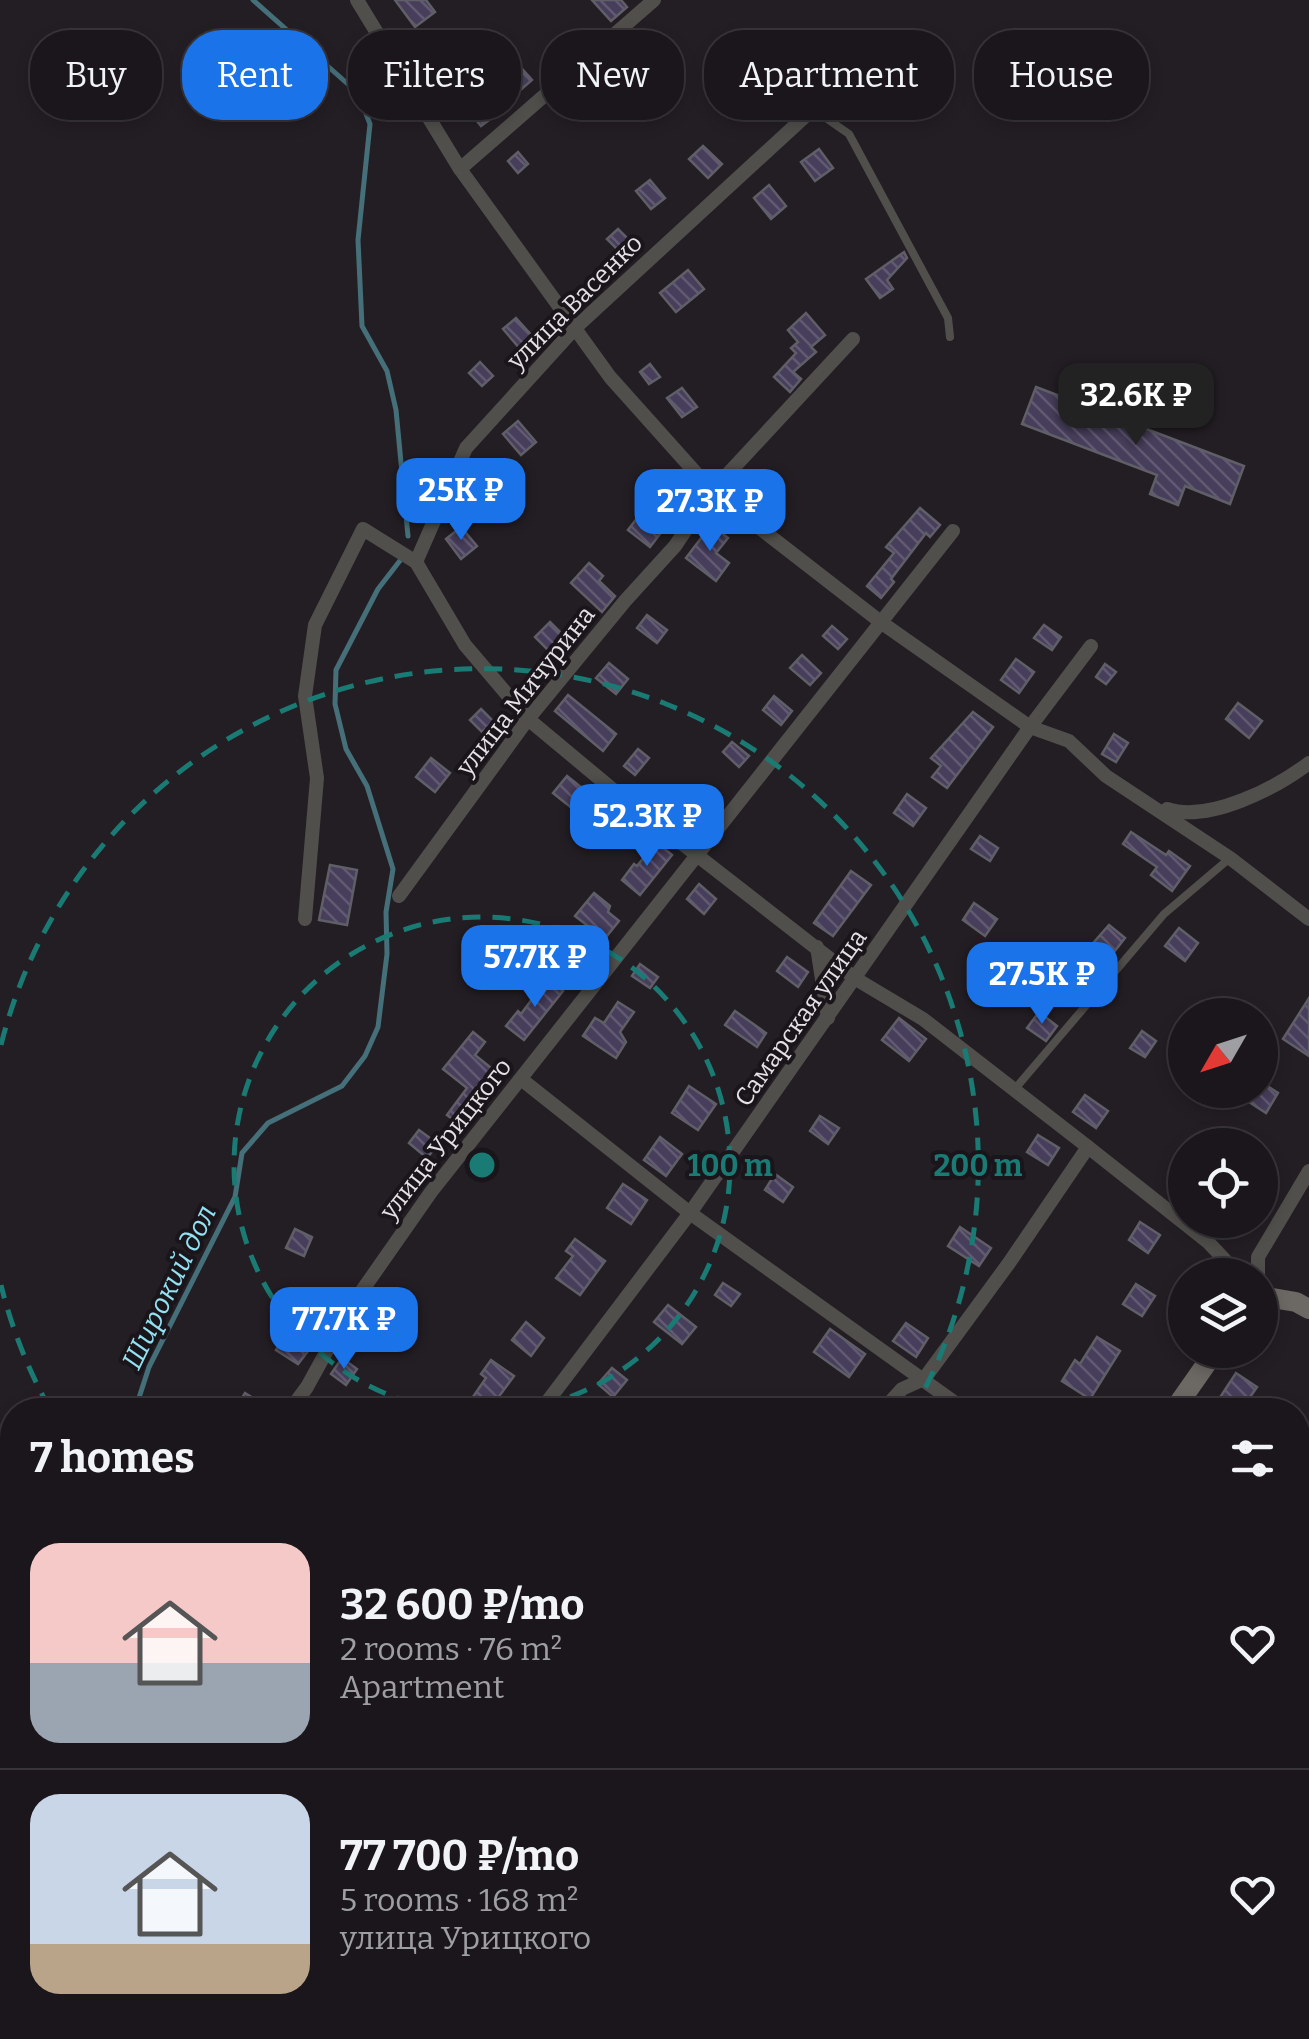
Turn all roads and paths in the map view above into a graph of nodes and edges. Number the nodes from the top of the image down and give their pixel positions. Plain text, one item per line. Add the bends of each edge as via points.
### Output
1 (357, 0) edge
2 (654, 0) edge
3 (801, 120) edge
4 (829, 120) edge
5 (460, 170) junction
6 (574, 328) junction
7 (950, 337) dead end
8 (852, 340) dead end
9 (712, 491) junction
10 (953, 531) dead end
11 (416, 562) junction
12 (882, 623) junction
13 (1091, 646) dead end
14 (528, 719) junction
15 (1030, 727) junction
16 (1309, 763) edge
17 (1152, 804) junction
18 (698, 854) junction
19 (1230, 858) junction
20 (398, 896) dead end
21 (305, 919) dead end
22 (1309, 919) edge
23 (817, 947) junction
24 (856, 980) junction
25 (828, 1018) junction
26 (521, 1079) junction
27 (1014, 1090) junction
28 (1088, 1147) junction
29 (1309, 1171) edge
30 (690, 1214) junction
31 (1223, 1258) edge
32 (1258, 1258) edge
33 (1278, 1299) edge
34 (1309, 1309) edge
35 (1203, 1368) edge
36 (924, 1379) junction
37 (299, 1398) edge
38 (550, 1398) edge
39 (893, 1398) edge
40 (950, 1398) edge
41 (1182, 1398) edge

1 - 5 street
2 - 5 street
3 - 6 street, улица Васенко
4 - 7 lane via 849,134 948,318
5 - 6 street
6 - 9 street
6 - 11 street, улица Васенко via 466,448
8 - 9 street, улица Мичурина
9 - 12 street
9 - 14 street, улица Мичурина via 675,546
10 - 12 street, улица Урицкого
11 - 14 street via 466,644
11 - 21 street via 363,529 315,625 305,696 317,778
12 - 15 street
12 - 18 street, улица Урицкого
13 - 15 street, Самарская улица
14 - 18 street
14 - 20 street, улица Мичурина
15 - 17 street via 1070,741 1106,776
15 - 24 street, Самарская улица
16 - 17 street via 1218,810 1178,813
17 - 19 street
18 - 23 street
18 - 26 street, улица Урицкого
19 - 22 street
19 - 27 lane via 1164,914
23 - 24 street
23 - 25 street
24 - 25 street, Самарская улица
24 - 27 street via 923,1020
25 - 30 street, Самарская улица
26 - 30 street
26 - 37 street, улица Урицкого via 430,1192 352,1305
27 - 28 street
28 - 31 street
28 - 36 street
29 - 32 street
30 - 36 street
30 - 38 street, Самарская улица
33 - 34 main road
35 - 41 main road
36 - 39 street
36 - 40 street

